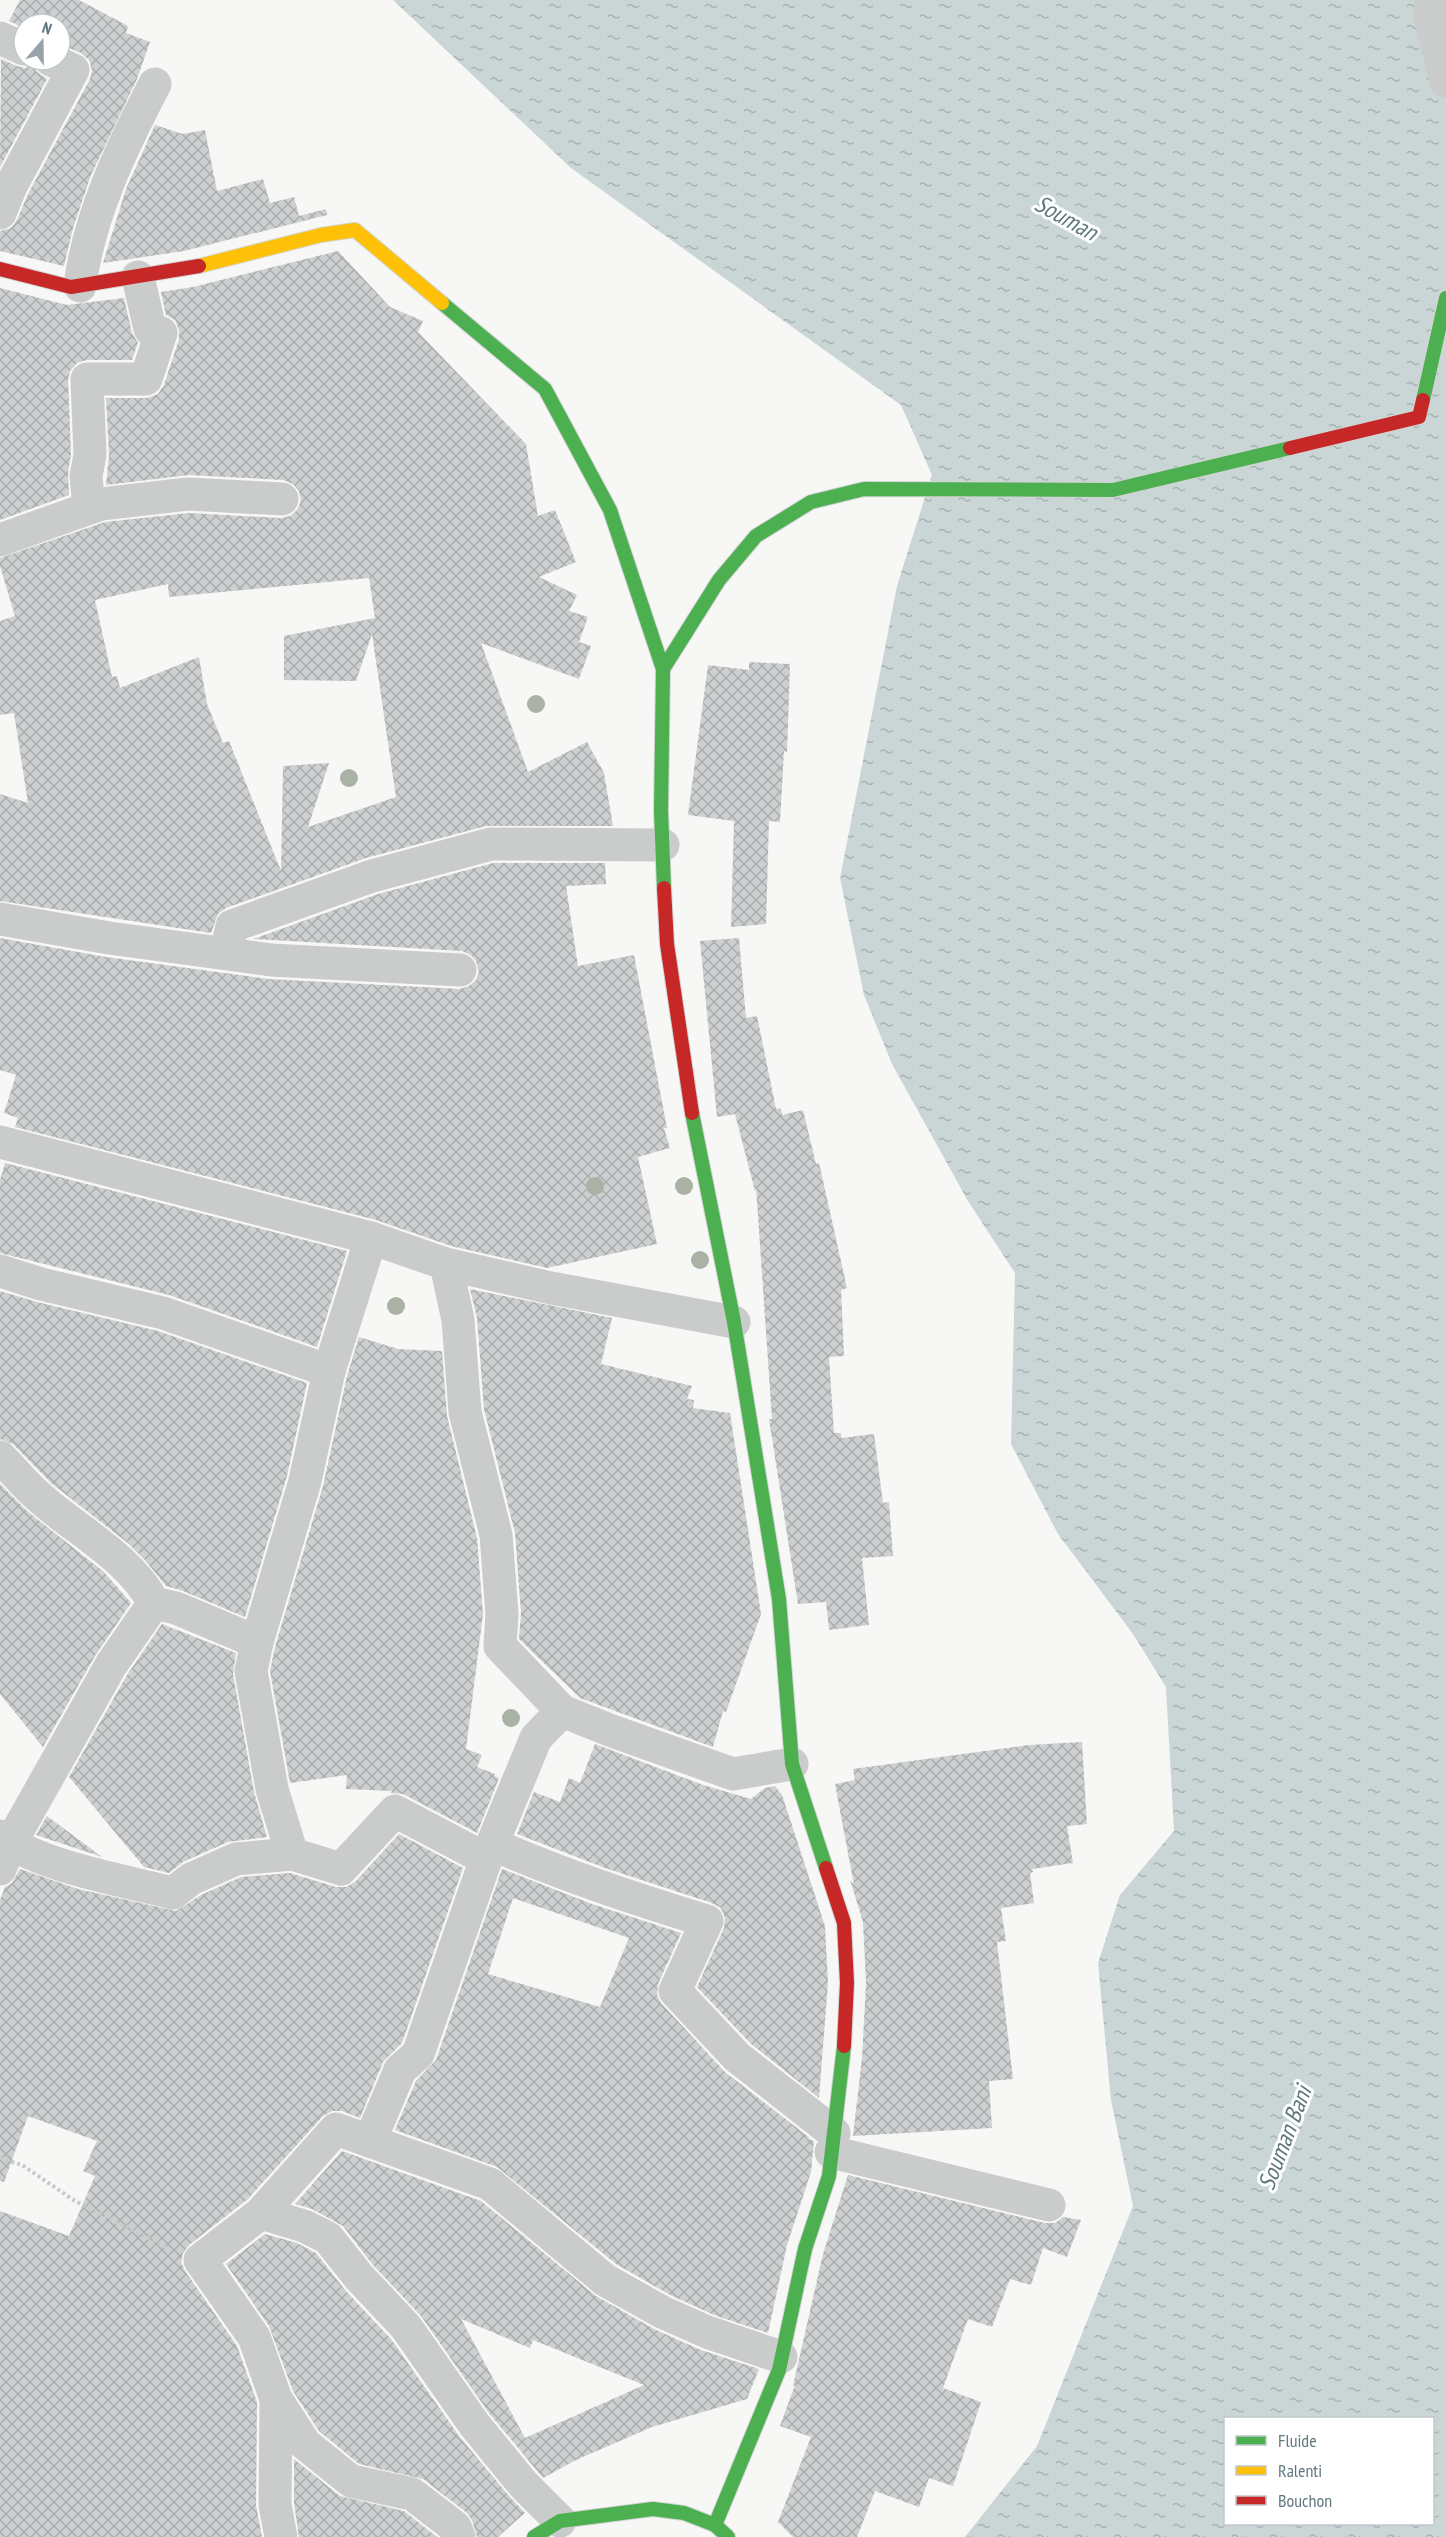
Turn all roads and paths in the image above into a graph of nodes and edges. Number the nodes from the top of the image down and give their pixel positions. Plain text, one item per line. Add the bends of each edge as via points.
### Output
1 (1431, 0) edge
2 (72, 69) edge
3 (1446, 81) edge
4 (155, 84) dead end
5 (0, 213) edge
6 (0, 269) edge
7 (138, 277) junction
8 (80, 286) junction
9 (1446, 298) edge
10 (282, 499) dead end
11 (89, 508) junction
12 (0, 540) edge
13 (663, 669) junction
14 (663, 845) junction
15 (0, 919) edge
16 (226, 953) junction
17 (460, 970) dead end
18 (0, 1142) edge
19 (370, 1238) junction
20 (446, 1264) junction
21 (0, 1271) edge
22 (734, 1322) junction
23 (329, 1371) junction
24 (0, 1457) edge
25 (154, 1603) junction
26 (257, 1642) junction
27 (562, 1711) junction
28 (792, 1764) junction
29 (3, 1850) edge
30 (489, 1851) junction
31 (292, 1854) junction
32 (370, 2141) junction
33 (833, 2142) junction
34 (0, 2158) edge
35 (1049, 2205) dead end
36 (261, 2213) junction
37 (200, 2260) junction
38 (781, 2357) junction
39 (276, 2399) junction
40 (716, 2525) junction
41 (547, 2529) edge
42 (281, 2537) edge
43 (459, 2537) edge
44 (728, 2537) edge

1 - 3 street via 1430,17
2 - 5 street
4 - 8 street via 124,144 99,211 84,255
6 - 8 street via 54,284
7 - 8 street
7 - 11 street via 150,330 161,333 146,379 87,379
7 - 13 street via 355,230 545,389 610,510
9 - 13 street via 1419,417 1113,490 864,489 811,502 756,536 720,580
10 - 11 street via 188,494
11 - 12 street
13 - 14 street
14 - 16 street via 490,844 372,876 232,927
14 - 22 street via 667,944 686,1085
15 - 16 street
16 - 17 street via 271,960
18 - 19 street
19 - 20 street
19 - 23 street
20 - 22 street
20 - 27 street via 458,1320 465,1412 496,1535 502,1614 500,1646
21 - 23 street via 163,1313
22 - 28 street via 779,1599
23 - 26 street via 305,1481
24 - 25 street via 39,1497 145,1585
25 - 26 street via 176,1608
25 - 29 street via 111,1665
26 - 31 street via 251,1671 272,1790
27 - 28 street via 733,1774
27 - 30 street via 536,1738
28 - 33 street via 844,1923 847,1994
29 - 31 street via 173,1893 191,1878 236,1859
30 - 31 street via 395,1811 341,1869
30 - 32 street via 418,2054 400,2070
30 - 33 street via 707,1922 675,1991 737,2057
32 - 36 street via 336,2129
32 - 38 street via 490,2184 605,2280 707,2332
33 - 35 street
33 - 38 street via 829,2176 805,2249
34 - 37 path via 22,2165 75,2201 154,2242
36 - 37 street
36 - 41 street via 328,2238 406,2327 509,2467
37 - 39 street via 254,2337
38 - 40 street via 759,2423
39 - 42 street via 275,2505
39 - 43 street via 305,2444 351,2481 412,2494 455,2527
40 - 41 street via 684,2513 653,2509
40 - 44 street

